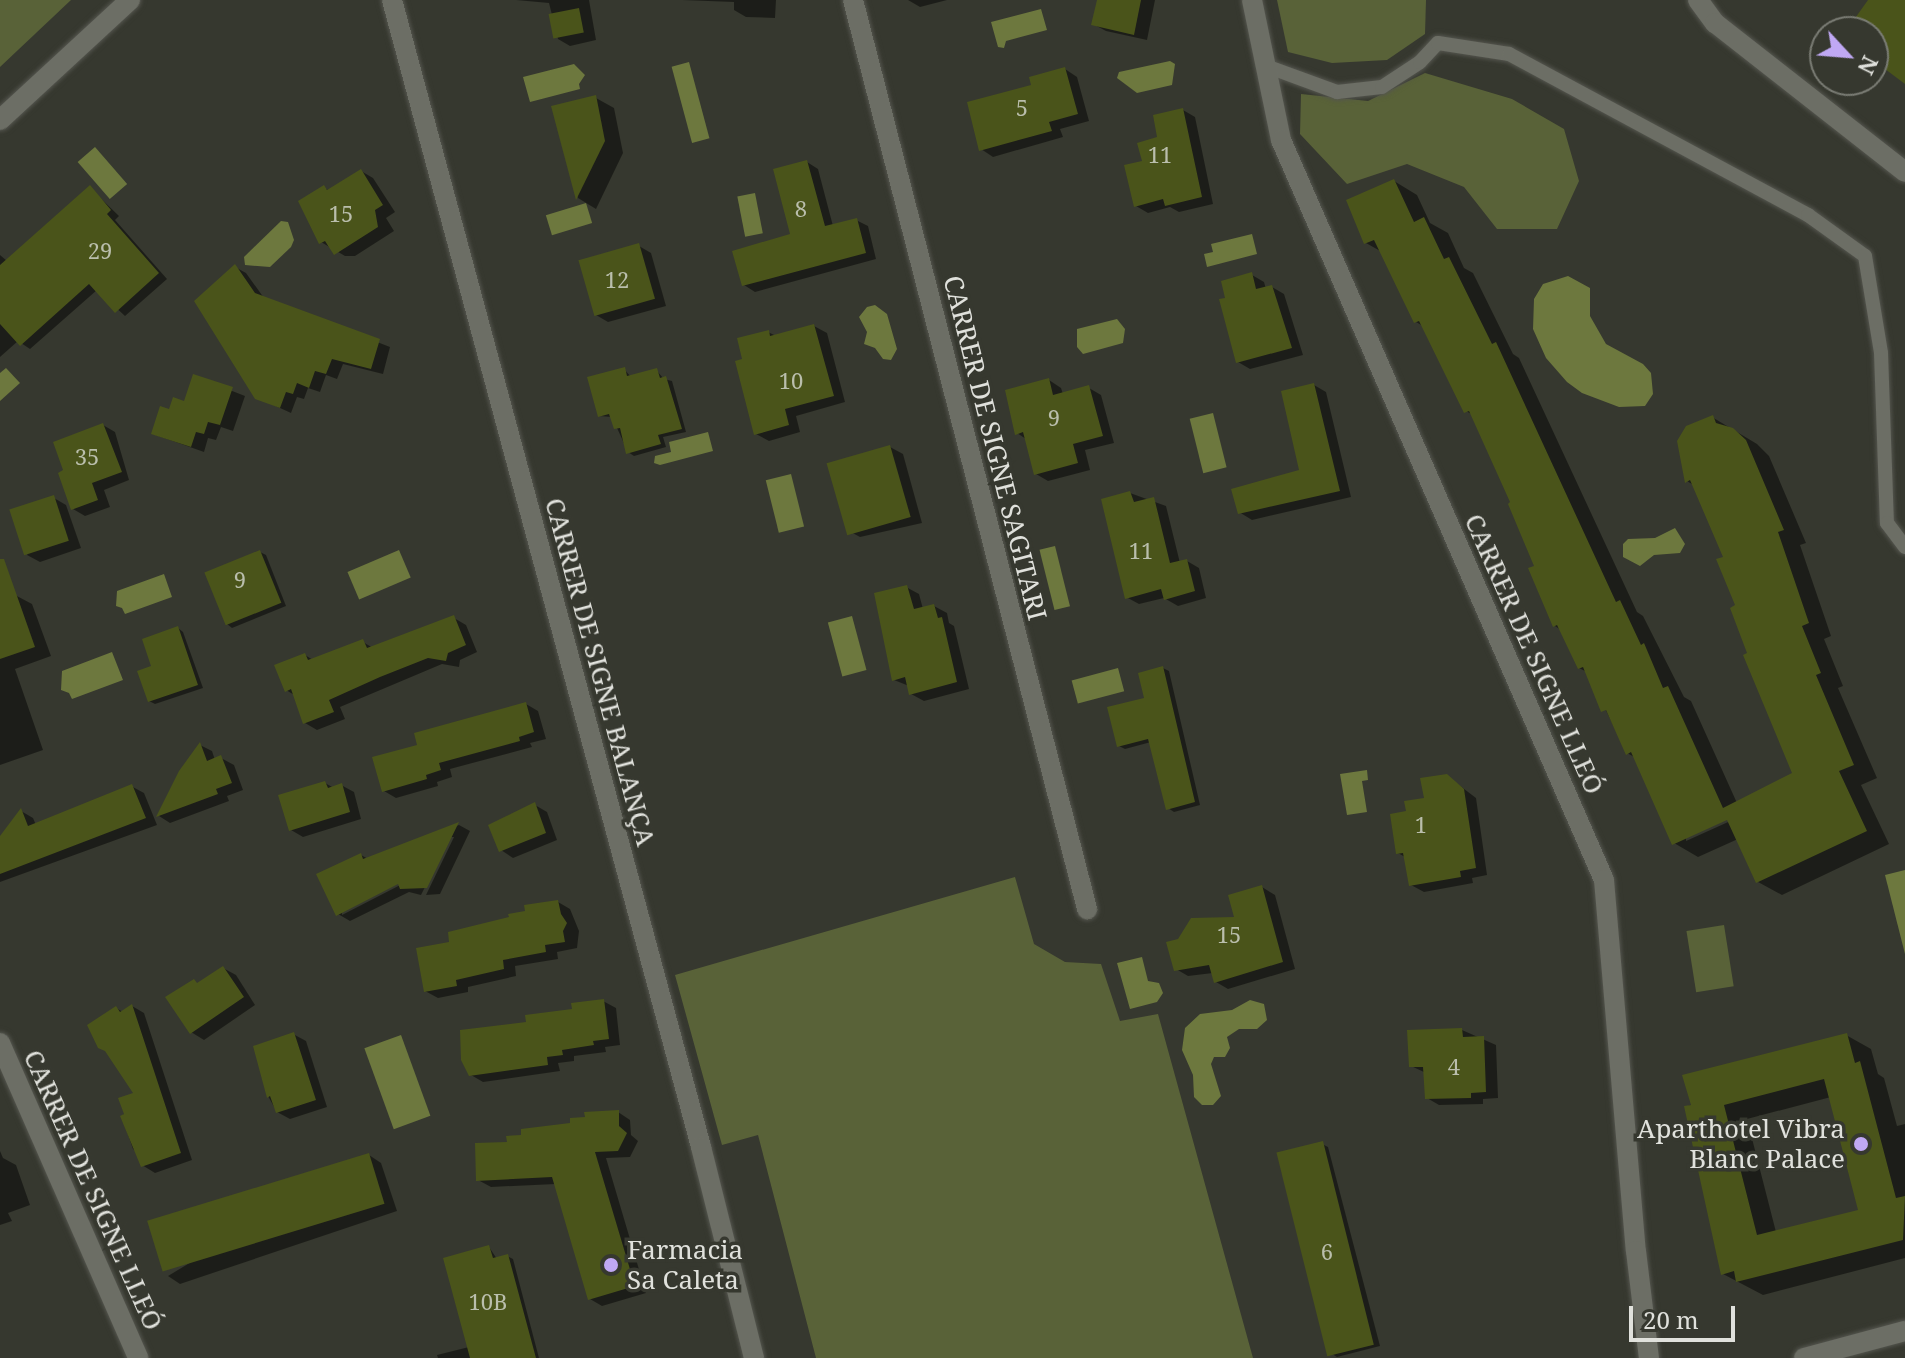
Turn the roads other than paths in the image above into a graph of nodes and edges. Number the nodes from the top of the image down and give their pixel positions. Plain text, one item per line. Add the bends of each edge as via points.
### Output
1 (130, 0) edge
2 (392, 0) edge
3 (853, 0) edge
4 (1252, 0) edge
5 (1698, 0) edge
6 (1266, 66) junction
7 (0, 120) edge
8 (1905, 172) edge
9 (1905, 547) edge
10 (1087, 909) dead end
11 (0, 1043) edge
12 (1905, 1331) edge
13 (138, 1358) edge
14 (754, 1358) edge
15 (1649, 1358) edge
16 (1804, 1358) edge

1 - 7 street
2 - 14 street, CARRER DE SIGNE BALANÇA
3 - 10 street, CARRER DE SIGNE SAGITARI
4 - 6 street, CARRER DE SIGNE LLEÓ
5 - 8 street via 1715,23
6 - 9 lane via 1337,92 1382,87 1438,43 1509,54 1808,215 1865,256 1881,353 1887,523
6 - 15 street, CARRER DE SIGNE LLEÓ via 1281,140 1604,880
11 - 13 street, CARRER DE SIGNE LLEÓ
12 - 16 street

